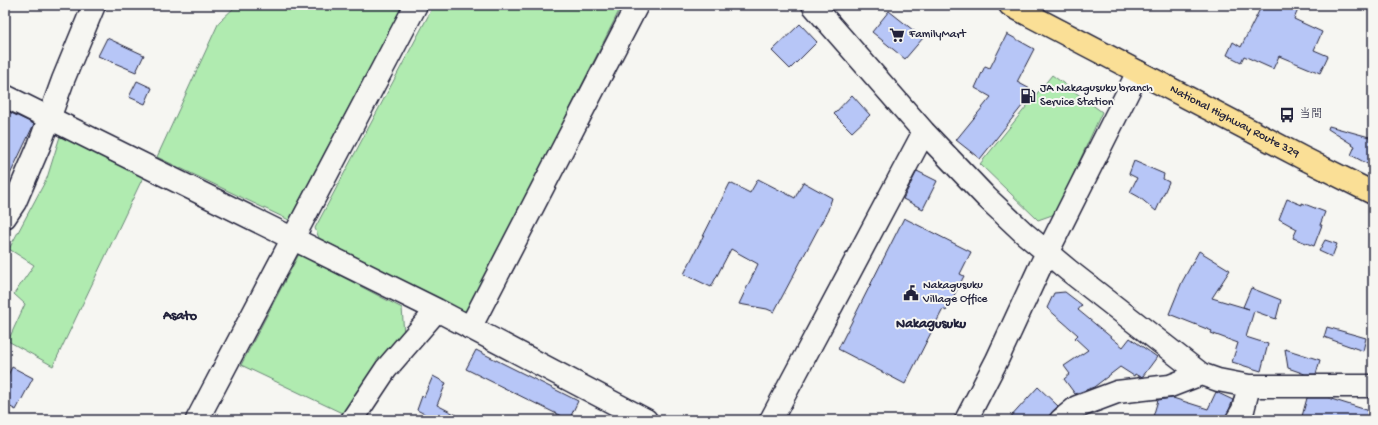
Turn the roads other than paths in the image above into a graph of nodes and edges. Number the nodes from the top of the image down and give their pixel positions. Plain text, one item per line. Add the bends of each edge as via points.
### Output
1 (94, 5) edge
2 (416, 5) edge
3 (637, 5) edge
4 (813, 5) edge
5 (1010, 5) edge
6 (1138, 72) junction
7 (5, 96) edge
8 (48, 117) junction
9 (924, 132) junction
10 (1373, 193) edge
11 (5, 217) edge
12 (292, 238) junction
13 (1048, 252) junction
14 (437, 310) junction
15 (470, 328) junction
16 (1201, 374) junction
17 (1249, 386) junction
18 (1373, 386) edge
19 (197, 420) edge
20 (352, 420) edge
21 (646, 420) edge
22 (771, 420) edge
23 (966, 420) edge
24 (1061, 420) edge
25 (1237, 420) edge

1 - 8 street
2 - 12 street
3 - 15 street
4 - 9 street
5 - 6 highway, National Highway Route 329
6 - 10 highway, National Highway Route 329
6 - 13 street
7 - 8 street
8 - 11 street via 39,146 15,202
8 - 12 street
9 - 13 street via 986,197
9 - 22 street
12 - 14 street
12 - 19 street
13 - 16 street
13 - 23 street
14 - 15 street
14 - 20 street via 386,369
15 - 21 street
16 - 17 street
16 - 24 street via 1170,386 1117,392 1077,407
17 - 18 street
17 - 25 street via 1243,410

